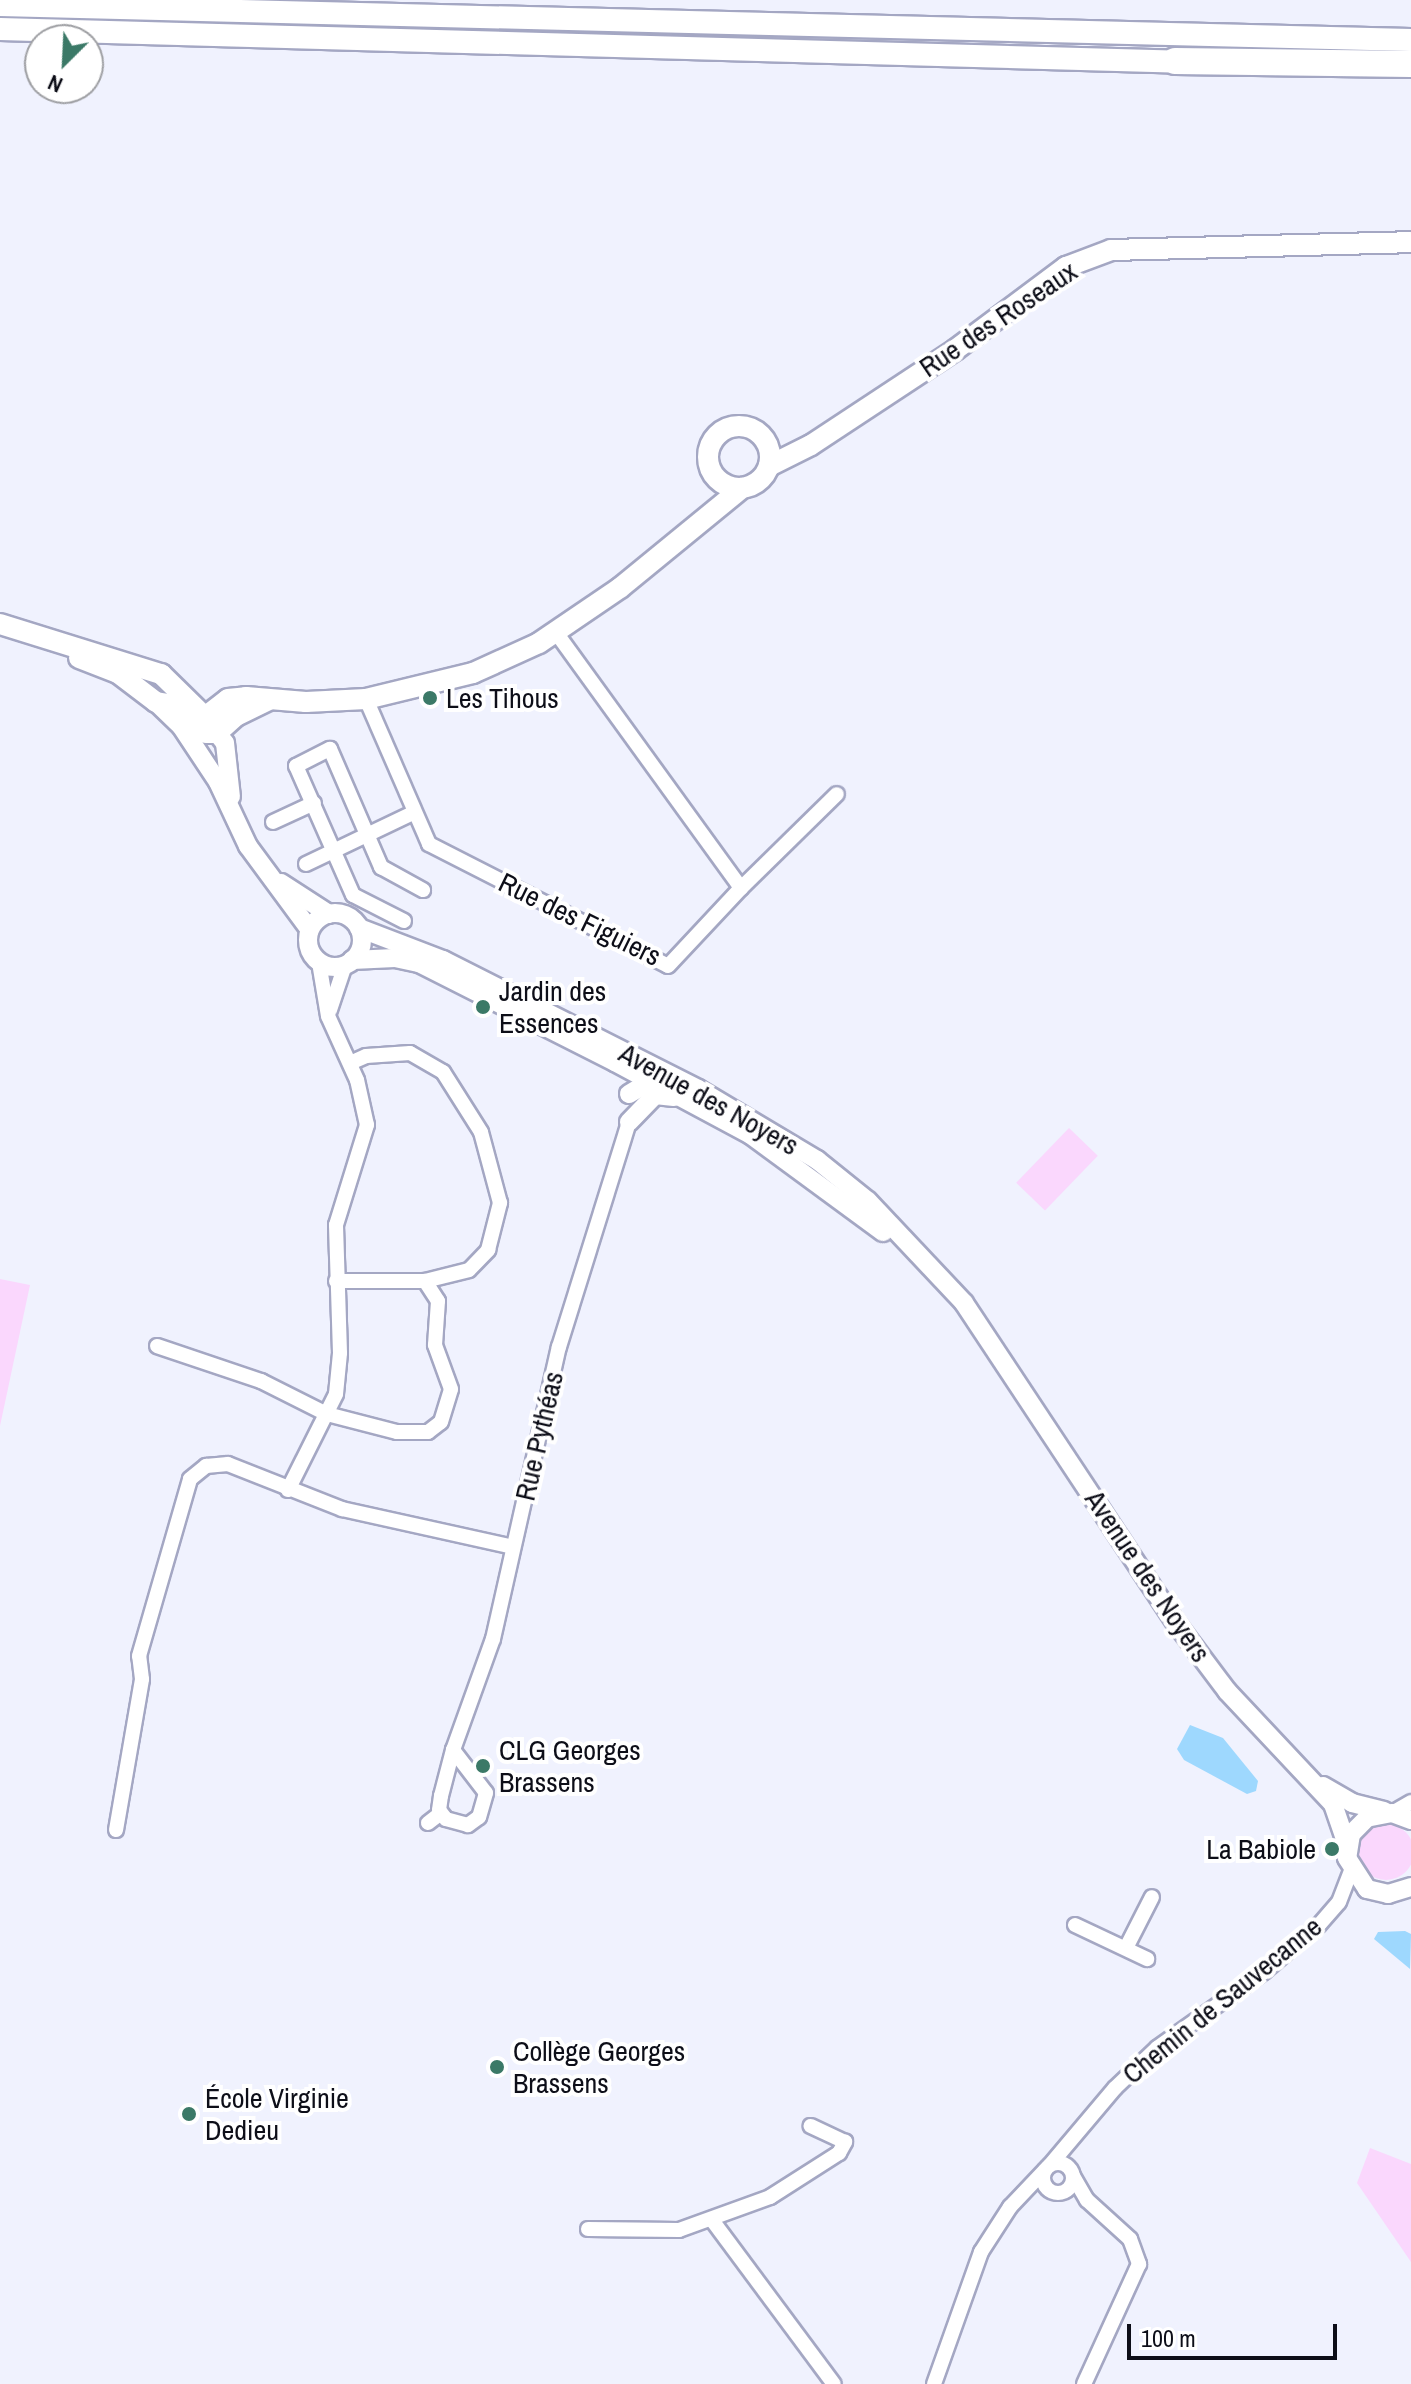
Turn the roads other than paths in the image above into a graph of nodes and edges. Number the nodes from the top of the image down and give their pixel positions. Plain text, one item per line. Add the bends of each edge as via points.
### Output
1 (0, 5) edge
2 (0, 29) edge
3 (1411, 40) edge
4 (1175, 61) joint
5 (1411, 67) edge
6 (1411, 242) edge
7 (769, 457) junction
8 (721, 482) junction
9 (742, 488) junction
10 (719, 507) junction
11 (0, 625) edge
12 (556, 632) junction
13 (366, 699) junction
14 (156, 702) junction
15 (206, 726) junction
16 (200, 753) junction
17 (837, 794) dead end
18 (314, 803) junction
19 (413, 813) junction
20 (273, 822) dead end
21 (236, 823) junction
22 (369, 833) junction
23 (335, 850) junction
24 (306, 864) dead end
25 (272, 878) junction
26 (741, 888) junction
27 (423, 890) dead end
28 (329, 914) junction
29 (404, 921) dead end
30 (359, 928) junction
31 (310, 930) junction
32 (319, 962) junction
33 (349, 962) junction
34 (328, 1016) junction
35 (615, 1062) junction
36 (350, 1063) junction
37 (647, 1079) junction
38 (629, 1094) junction
39 (691, 1094) junction
40 (629, 1122) junction
41 (336, 1281) junction
42 (425, 1281) junction
43 (157, 1346) dead end
44 (327, 1414) junction
45 (288, 1490) junction
46 (513, 1547) junction
47 (453, 1750) junction
48 (1317, 1783) junction
49 (1411, 1802) edge
50 (1391, 1812) junction
51 (441, 1813) junction
52 (1411, 1820) edge
53 (428, 1823) dead end
54 (116, 1830) dead end
55 (1347, 1845) junction
56 (1351, 1871) junction
57 (1410, 1888) edge
58 (1367, 1889) junction
59 (1152, 1897) dead end
60 (1339, 1902) junction
61 (1075, 1925) dead end
62 (1126, 1948) junction
63 (1147, 1959) dead end
64 (810, 2126) dead end
65 (1075, 2134) junction
66 (1047, 2168) junction
67 (1072, 2173) junction
68 (1057, 2191) junction
69 (1020, 2199) junction
70 (1087, 2200) junction
71 (712, 2220) junction
72 (588, 2229) dead end
73 (834, 2384) edge
74 (934, 2384) edge
75 (1084, 2384) edge

1 - 3 highway
2 - 4 highway
4 - 5 highway
6 - 7 main road, Rue des Roseaux via 1111,250 1066,267 955,350 796,452
7 - 8 main road via 746,427 717,435 708,455
7 - 9 main road, Rue des Roseaux via 759,481
8 - 9 main road
8 - 10 main road
9 - 10 main road, Rue des Roseaux
10 - 12 main road, Rue des Roseaux via 620,588
11 - 14 main road via 118,673
11 - 15 main road via 161,674
12 - 13 main road, Rue des Roseaux via 473,673
12 - 26 street
13 - 15 main road, Rue des Roseaux via 228,699
13 - 19 street, Rue des Figuiers
14 - 15 main road via 173,705
14 - 16 street
15 - 16 street
15 - 21 street via 225,743
16 - 21 street
17 - 26 street
18 - 20 street
18 - 22 street via 296,766 330,749
18 - 23 street
19 - 22 street
19 - 26 street, Rue des Figuiers via 429,844 668,966
21 - 25 street
22 - 23 street
22 - 27 street via 381,867
23 - 24 street
23 - 29 street via 353,895
25 - 28 street
25 - 31 street
28 - 30 street via 346,915
28 - 31 street
30 - 33 street via 361,945
30 - 39 street, Avenue des Noyers via 443,960
31 - 32 street via 309,948
32 - 33 street
32 - 34 street
33 - 34 street
33 - 35 street, Avenue des Noyers via 395,958 419,963
34 - 36 street
35 - 37 street, Avenue des Noyers
35 - 38 street
36 - 41 street via 367,1125 336,1225
36 - 42 street via 393,1052 432,1063 481,1132 498,1181 496,1232 469,1270
37 - 38 street
37 - 39 street, Avenue des Noyers
38 - 40 street
39 - 40 street via 655,1095
39 - 48 street, Avenue des Noyers via 862,1212 998,1354 1202,1657 1245,1711
40 - 46 street, Rue Pythéas via 559,1347
41 - 42 street
41 - 44 street via 339,1379
42 - 44 street via 438,1301 435,1345 451,1389 441,1422 428,1432 413,1433
43 - 44 street via 261,1381
44 - 45 street
45 - 46 street
45 - 54 street via 228,1464 206,1466 190,1479 139,1656 142,1679
46 - 47 street, Rue Pythéas via 493,1639
47 - 51 street, Rue Pythéas
47 - 51 street via 481,1783 486,1806 468,1825
48 - 50 street, Avenue des Noyers via 1352,1803
48 - 55 street, Avenue des Noyers via 1343,1822
49 - 50 street
50 - 52 street, Avenue des Noyers
50 - 55 street via 1367,1818
51 - 53 street
55 - 56 street, Avenue des Noyers
56 - 58 street
56 - 60 street, Chemin de Sauvecanne
57 - 58 street via 1388,1894
58 - 60 street, Chemin de Sauvecanne
59 - 62 street
60 - 65 street, Chemin de Sauvecanne via 1264,1972 1157,2048
61 - 62 street
62 - 63 street
64 - 71 street via 845,2142 839,2153 770,2197
65 - 66 street, Chemin de Sauvecanne
65 - 67 street
66 - 67 street via 1057,2162
66 - 68 street
66 - 69 street, Chemin de Sauvecanne
67 - 68 street
67 - 70 street
68 - 69 street
68 - 70 street
69 - 74 street, Chemin de Sauvecanne via 981,2252
70 - 75 street via 1130,2239 1139,2264
71 - 72 street via 679,2230
71 - 73 street

